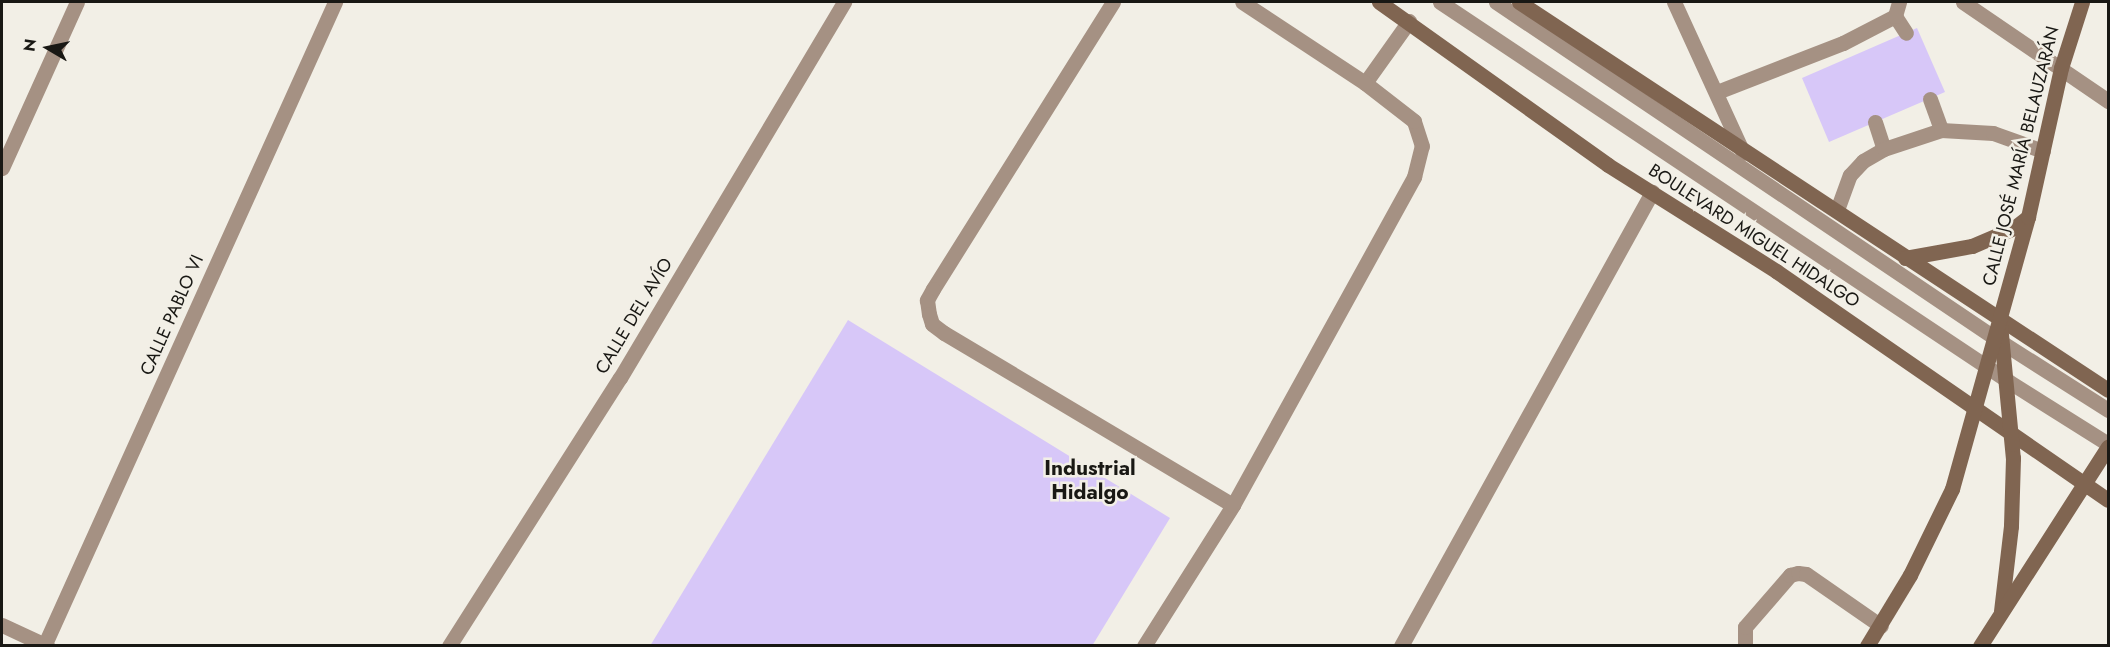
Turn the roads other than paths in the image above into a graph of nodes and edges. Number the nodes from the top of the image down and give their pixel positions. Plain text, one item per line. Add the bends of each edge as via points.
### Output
1 (77, 2) edge
2 (335, 2) edge
3 (844, 2) edge
4 (1113, 2) edge
5 (1242, 2) edge
6 (1379, 2) edge
7 (1440, 2) edge
8 (1496, 2) edge
9 (1519, 2) edge
10 (1674, 2) edge
11 (1963, 2) edge
12 (2082, 2) edge
13 (1897, 9) edge
14 (1409, 21) junction
15 (1906, 33) dead end
16 (2061, 68) junction
17 (1365, 83) junction
18 (1717, 92) junction
19 (1930, 99) dead end
20 (2109, 101) edge
21 (1875, 122) dead end
22 (1941, 129) junction
23 (1884, 149) junction
24 (2043, 150) junction
25 (1743, 153) junction
26 (2, 168) edge
27 (1652, 192) junction
28 (1837, 210) junction
29 (2028, 217) junction
30 (1905, 258) junction
31 (2000, 321) junction
32 (1999, 341) junction
33 (1987, 366) junction
34 (2008, 381) junction
35 (2109, 390) edge
36 (1975, 408) junction
37 (2109, 410) edge
38 (2009, 429) junction
39 (2109, 445) edge
40 (2085, 484) junction
41 (2109, 500) edge
42 (1233, 506) junction
43 (2001, 611) junction
44 (2, 625) edge
45 (1881, 626) junction
46 (45, 645) edge
47 (449, 645) edge
48 (1144, 645) edge
49 (1401, 645) edge
50 (1745, 645) edge
51 (1867, 645) edge
52 (1980, 645) edge

1 - 26 street
2 - 46 street, CALLE PABLO VI
3 - 47 street, CALLE DEL AVÍO via 620,378
4 - 42 street via 933,289 927,300 929,314 932,324 944,333
5 - 17 street
6 - 14 main road, BOULEVARD MIGUEL HIDALGO
7 - 33 street
8 - 32 street
9 - 25 main road
10 - 18 street
11 - 16 street
12 - 16 main road, CALLE JOSÉ MARÍA BELAUZARÁN
13 - 15 street
13 - 18 street via 1846,50
14 - 17 street
14 - 27 main road, BOULEVARD MIGUEL HIDALGO
16 - 20 street
16 - 24 main road, CALLE JOSÉ MARÍA BELAUZARÁN
17 - 42 street via 1414,122 1420,132 1420,159 1414,177
18 - 25 street
19 - 22 street
21 - 23 street
22 - 23 street
22 - 24 street via 1993,133
23 - 28 street via 1850,175
24 - 29 main road, CALLE JOSÉ MARÍA BELAUZARÁN
25 - 28 main road
27 - 36 main road, BOULEVARD MIGUEL HIDALGO via 1776,271
27 - 49 street
28 - 30 main road
29 - 30 main road via 2013,228 1971,246
29 - 31 main road, CALLE JOSÉ MARÍA BELAUZARÁN
30 - 31 main road
31 - 32 main road
31 - 35 main road
32 - 33 main road
32 - 34 main road
32 - 37 street
33 - 34 street
33 - 36 main road
34 - 38 main road
34 - 39 street
36 - 38 main road, BOULEVARD MIGUEL HIDALGO
36 - 45 main road via 1952,489 1926,546
38 - 40 main road, BOULEVARD MIGUEL HIDALGO
38 - 43 main road via 2011,526
39 - 40 main road
40 - 41 main road, BOULEVARD MIGUEL HIDALGO
40 - 43 main road
42 - 48 street
43 - 52 main road
44 - 46 street
45 - 50 street via 1806,574 1798,573 1790,575 1745,627
45 - 51 main road

